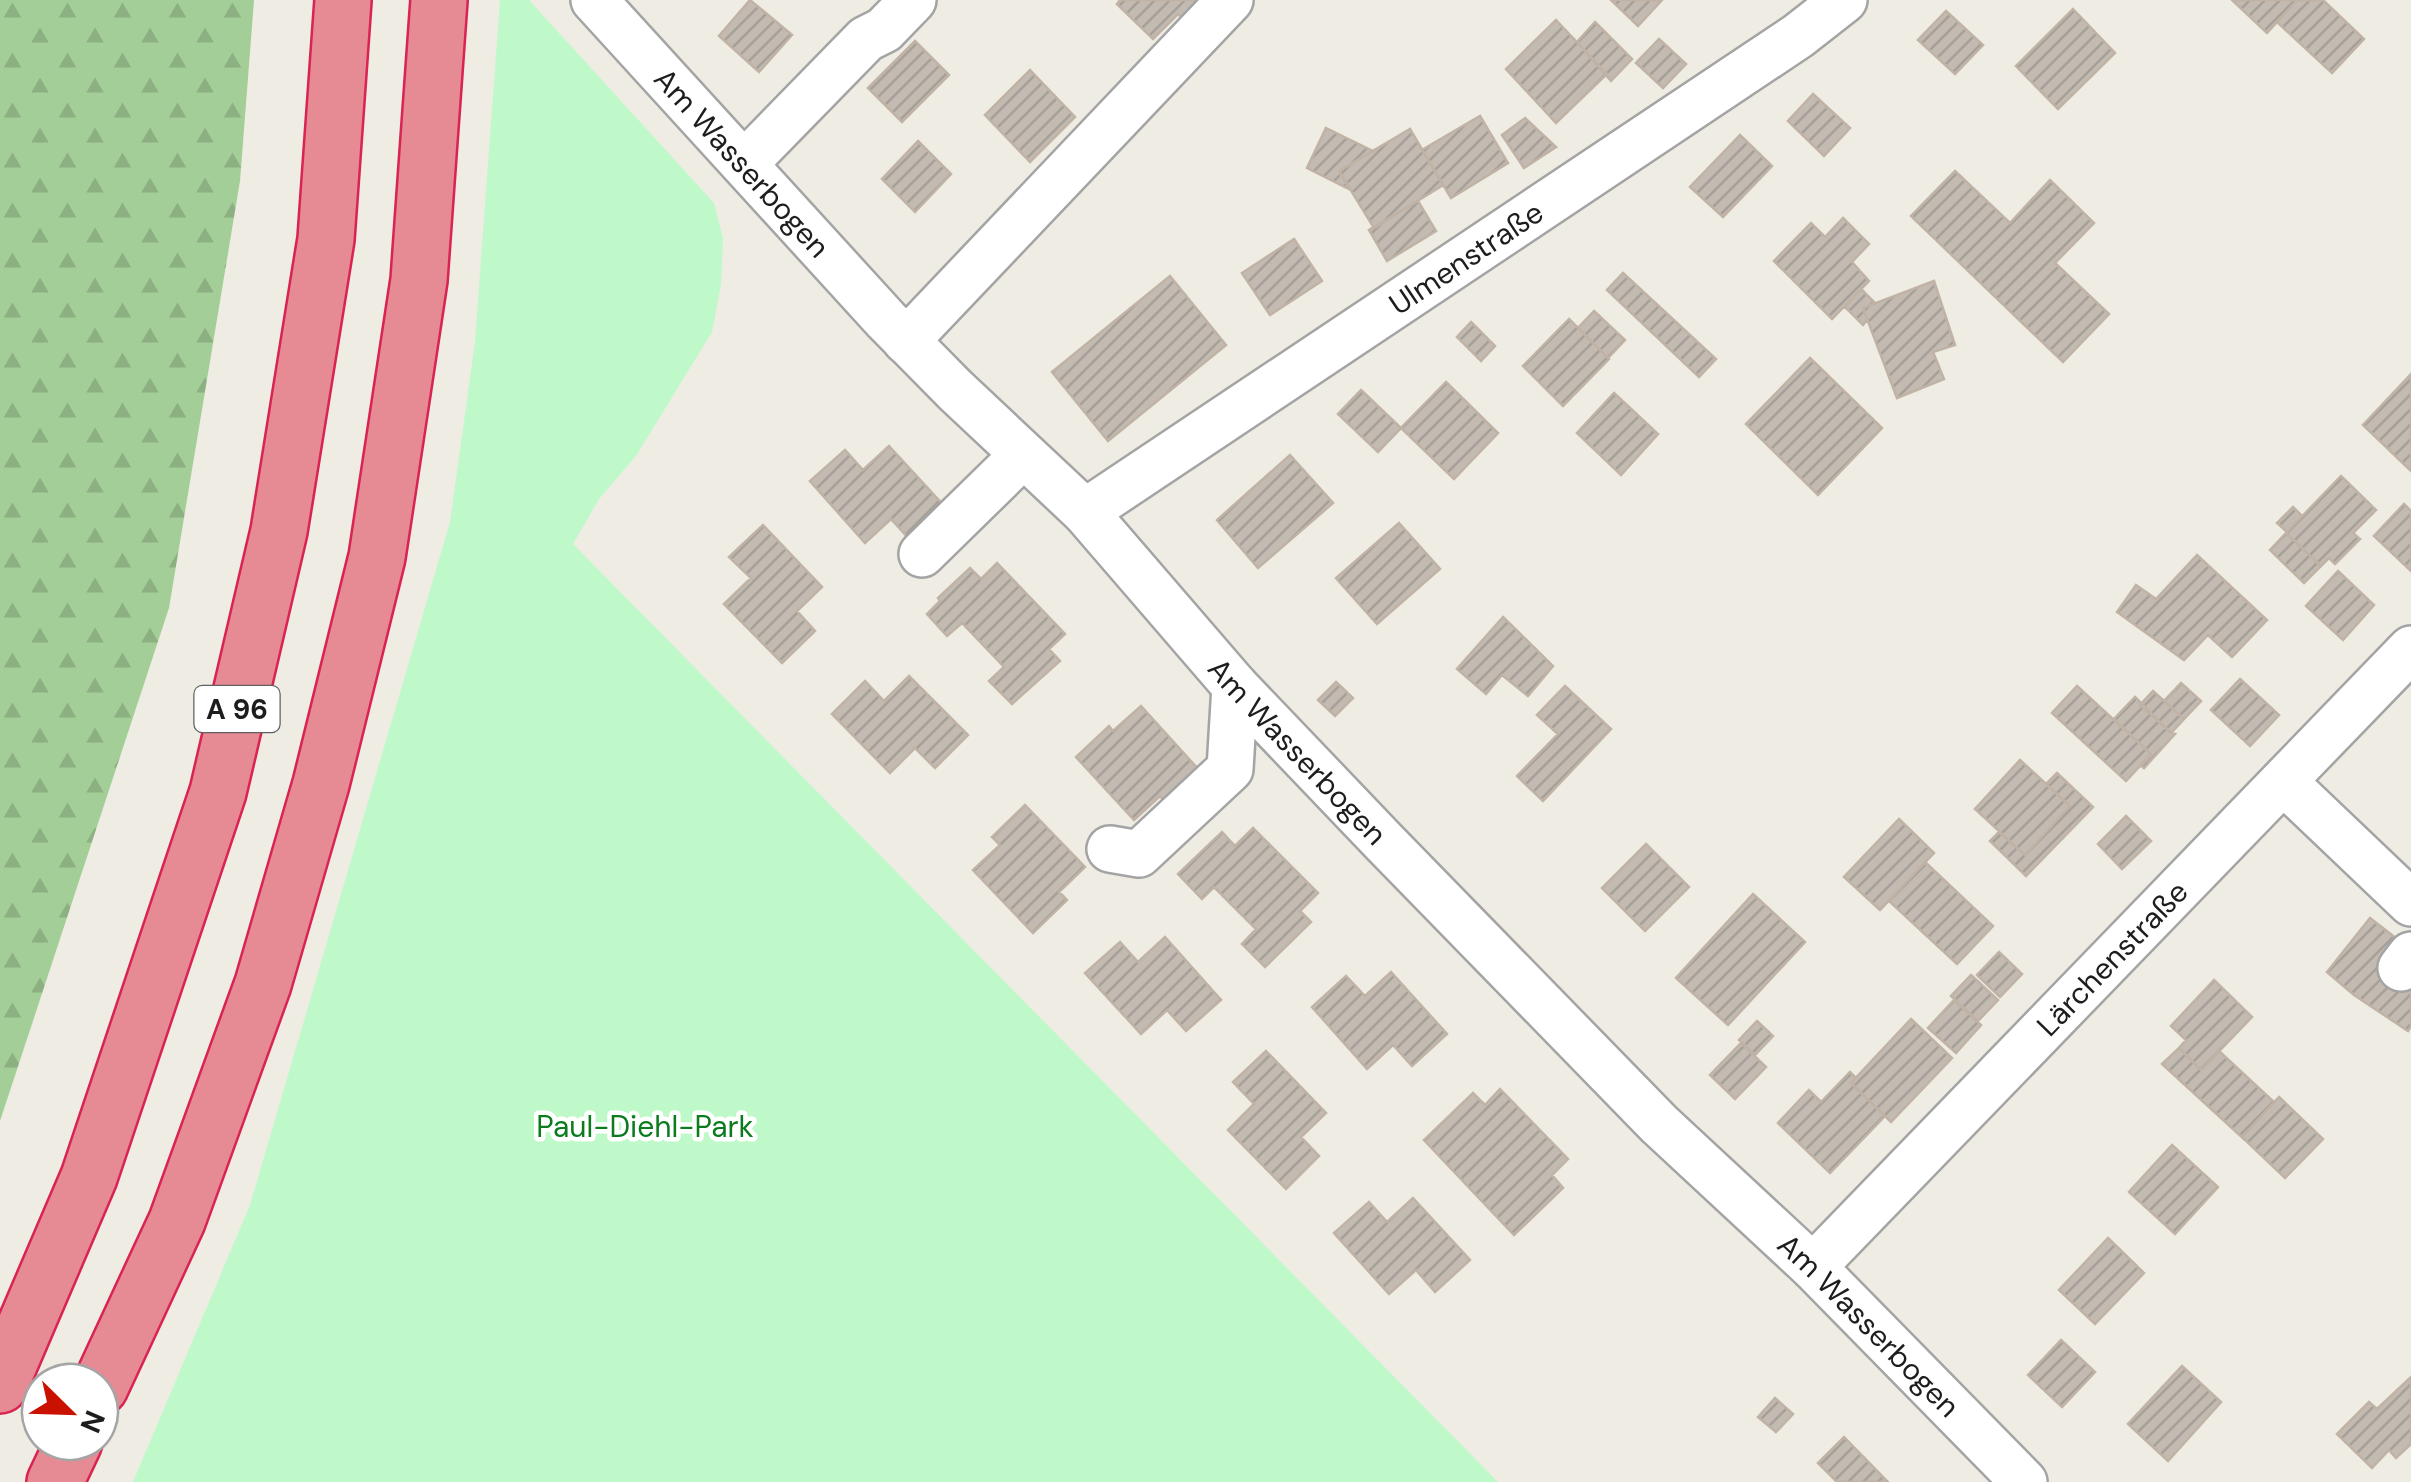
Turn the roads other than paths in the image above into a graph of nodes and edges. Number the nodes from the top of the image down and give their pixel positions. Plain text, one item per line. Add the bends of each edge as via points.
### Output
1 (343, 0) edge
2 (439, 0) edge
3 (594, 0) edge
4 (913, 0) edge
5 (1230, 0) edge
6 (1844, 0) edge
7 (744, 162) junction
8 (906, 341) junction
9 (1023, 455) junction
10 (1085, 512) junction
11 (922, 554) dead end
12 (2411, 649) edge
13 (1235, 686) junction
14 (2284, 782) junction
15 (1110, 849) dead end
16 (2411, 903) edge
17 (1812, 1267) junction
18 (111, 1362) edge
19 (0, 1385) edge
20 (2024, 1482) edge

1 - 19 highway, A 96 via 323,259 279,531 218,792 89,1177
2 - 18 highway via 419,280 377,558 263,984 177,1221
3 - 7 street, Am Wasserbogen
4 - 7 street
5 - 8 street
6 - 10 street, Ulmenstraße
7 - 8 street, Am Wasserbogen
8 - 9 street, Am Wasserbogen
9 - 10 street, Am Wasserbogen
9 - 11 street
10 - 13 street, Am Wasserbogen
12 - 14 street, Lärchenstraße
13 - 15 street via 1230,768 1139,854
13 - 17 street, Am Wasserbogen via 1659,1124
14 - 16 street
14 - 17 street, Lärchenstraße
17 - 20 street, Am Wasserbogen

